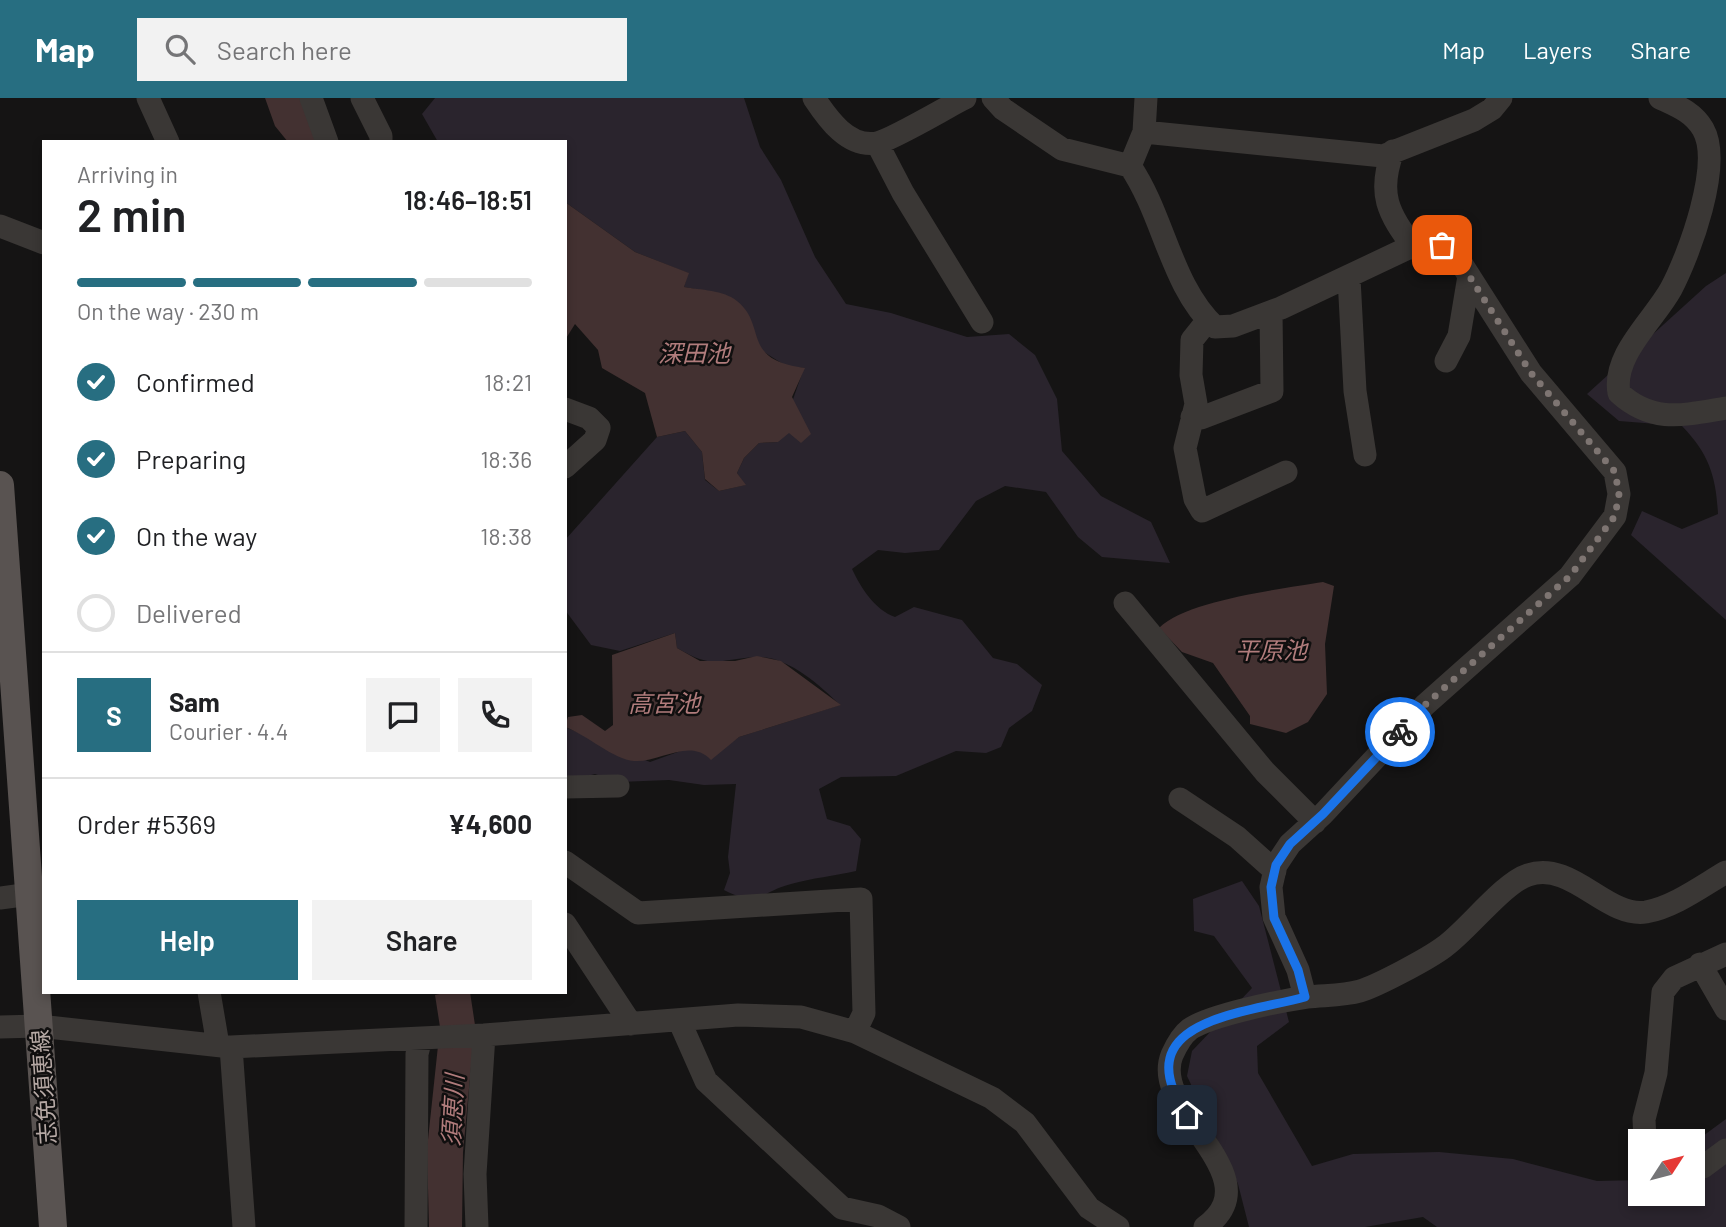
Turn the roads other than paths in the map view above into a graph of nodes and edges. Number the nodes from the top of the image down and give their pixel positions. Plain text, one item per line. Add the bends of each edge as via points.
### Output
1 (148, 98) edge
2 (311, 98) edge
3 (362, 98) edge
4 (814, 98) edge
5 (965, 98) edge
6 (993, 98) edge
7 (1146, 98) edge
8 (1501, 98) edge
9 (1660, 98) edge
10 (1144, 132) junction
11 (167, 140) edge
12 (326, 140) edge
13 (381, 140) edge
14 (877, 143) junction
15 (1393, 151) junction
16 (1130, 166) junction
17 (1716, 180) edge
18 (0, 226) edge
19 (42, 242) edge
20 (1414, 248) junction
21 (1469, 276) junction
22 (1349, 278) junction
23 (1271, 312) junction
24 (1208, 320) junction
25 (982, 322) dead end
26 (1446, 361) dead end
27 (1726, 408) edge
28 (567, 410) edge
29 (1192, 417) junction
30 (1365, 455) dead end
31 (567, 465) edge
32 (1286, 472) dead end
33 (0, 485) edge
34 (1125, 603) dead end
35 (618, 786) dead end
36 (567, 788) edge
37 (1180, 799) dead end
38 (1315, 822) junction
39 (567, 863) edge
40 (1275, 872) junction
41 (1726, 872) edge
42 (30, 894) junction
43 (0, 898) edge
44 (567, 927) edge
45 (1726, 954) edge
46 (1700, 964) junction
47 (210, 994) edge
48 (1305, 997) junction
49 (1726, 1009) edge
50 (679, 1020) junction
51 (631, 1024) junction
52 (39, 1026) junction
53 (0, 1027) edge
54 (856, 1032) junction
55 (481, 1035) junction
56 (426, 1038) junction
57 (224, 1046) junction
58 (1645, 1129) edge
59 (1726, 1150) edge
60 (1705, 1166) edge
61 (53, 1227) edge
62 (244, 1227) edge
63 (416, 1227) edge
64 (477, 1227) edge
65 (899, 1227) edge
66 (1118, 1227) edge
67 (1205, 1227) edge

1 - 11 street
2 - 12 street
3 - 13 street
4 - 14 street via 837,128 852,139
5 - 14 street
6 - 16 street via 1062,149
7 - 10 street
8 - 15 street via 1474,120
9 - 17 street via 1689,111 1703,129
10 - 15 street via 1382,156
10 - 16 street
14 - 25 street
15 - 20 street via 1384,188 1388,207
16 - 24 street via 1147,190 1197,310
17 - 27 street via 1672,287 1629,353 1617,382 1619,393 1643,412 1673,415
18 - 19 street
20 - 21 street via 1442,245 1454,252
20 - 22 street
21 - 26 street via 1459,336
21 - 38 street via 1531,373 1615,472 1619,494 1615,516 1570,576 1425,705
22 - 23 street
22 - 30 street via 1355,391
23 - 24 street via 1233,326 1215,327
23 - 29 street via 1272,391
24 - 29 street via 1192,340 1196,404
28 - 31 street via 589,418 599,428 595,440
29 - 32 street via 1185,448 1195,499 1202,511
33 - 42 main road, 志免須恵線
34 - 38 street via 1265,772
35 - 36 street
37 - 40 street via 1237,837
38 - 40 street via 1290,844
39 - 54 street via 638,913 861,899 864,1013
40 - 48 street via 1271,887 1274,918
41 - 48 street via 1676,901 1645,912 1627,910 1575,881 1551,874 1528,875 1443,948 1360,991
42 - 43 street
42 - 52 main road, 志免須恵線
44 - 51 street
45 - 46 street
46 - 49 street
46 - 58 street via 1674,978 1663,992 1656,1073
47 - 57 street
48 - 67 street via 1221,1017 1190,1029 1175,1046 1168,1064 1172,1093 1218,1160 1226,1184 1224,1201
50 - 51 street
50 - 54 street via 768,1013
50 - 65 street via 706,1081 842,1208
51 - 55 street
52 - 53 street
52 - 57 street
52 - 61 main road, 志免須恵線
54 - 66 street via 992,1098 1025,1123 1089,1208
55 - 56 street
55 - 64 street
56 - 57 street
56 - 63 street via 417,1054
57 - 62 street
59 - 60 street

